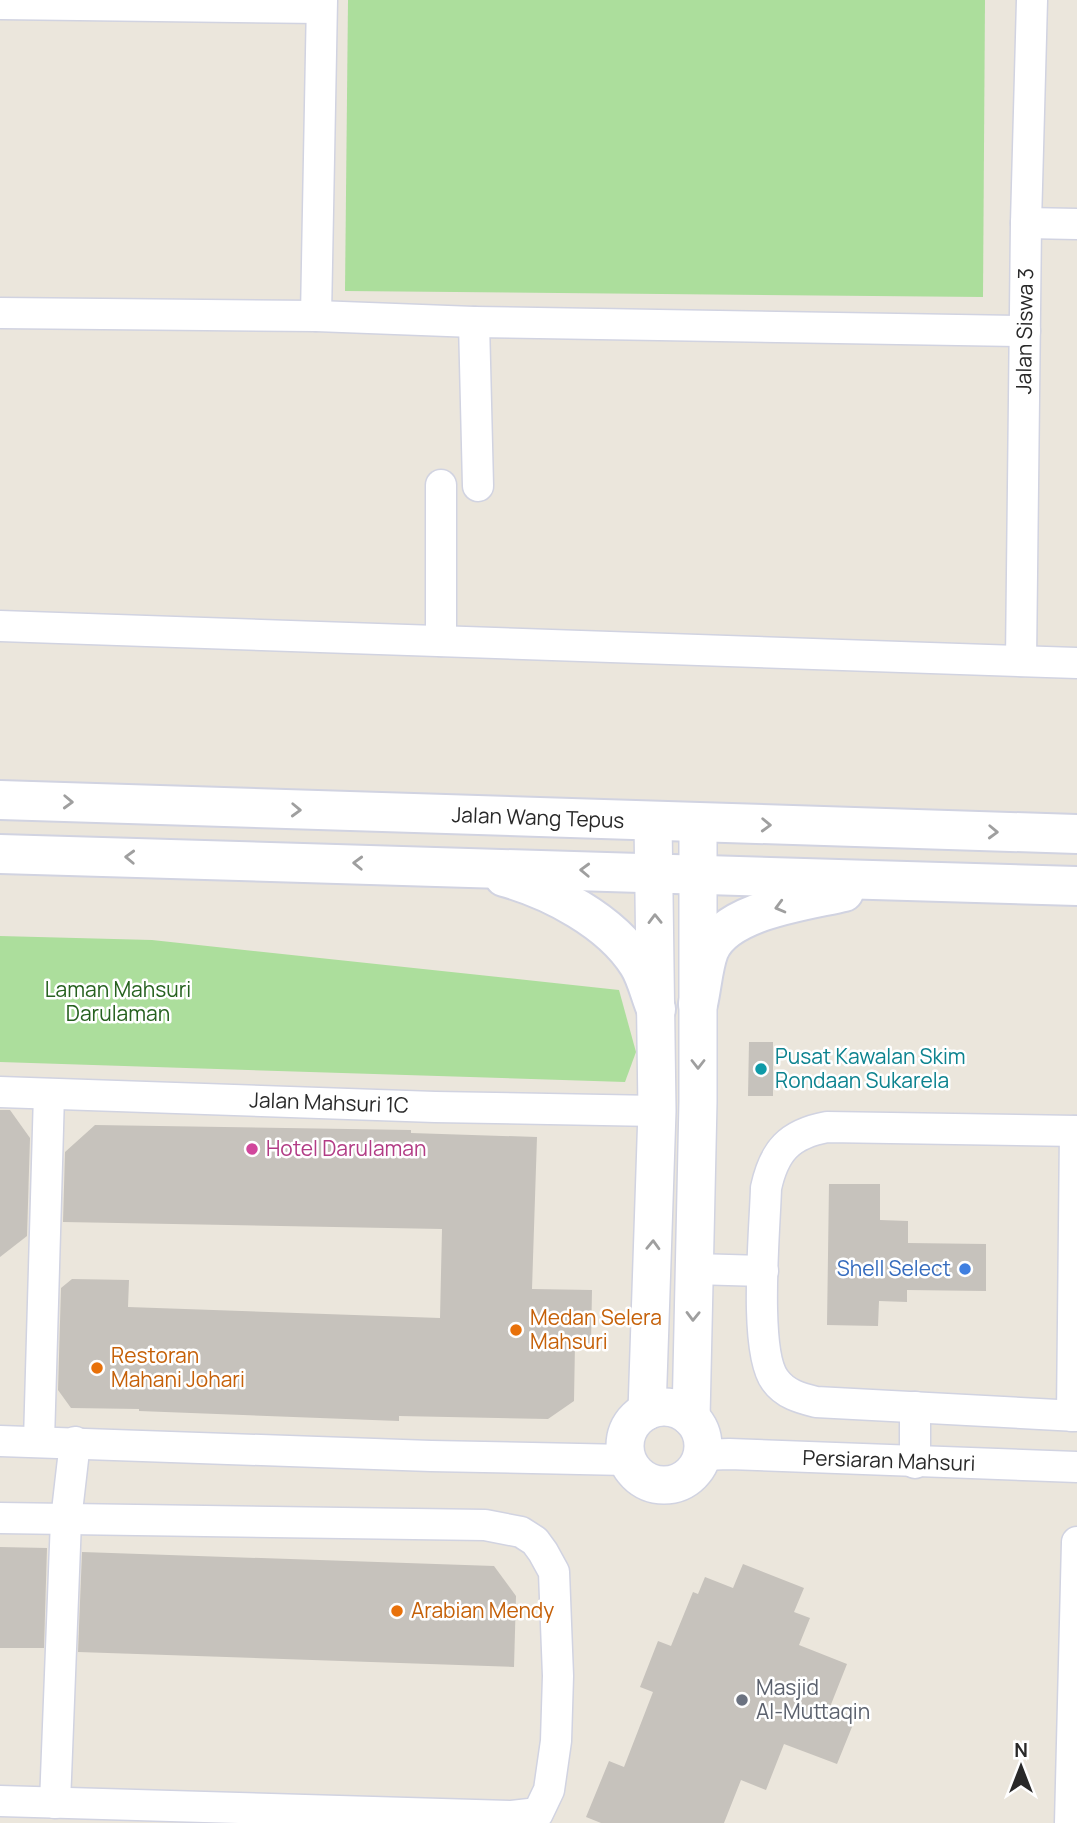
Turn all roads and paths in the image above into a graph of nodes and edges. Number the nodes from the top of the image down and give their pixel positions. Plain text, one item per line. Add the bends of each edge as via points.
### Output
1 (1032, 0) edge
2 (13, 3) edge
3 (321, 4) edge
4 (1026, 223) junction
5 (1077, 224) edge
6 (0, 313) edge
7 (316, 316) junction
8 (474, 322) junction
9 (1024, 331) junction
10 (440, 485) dead end
11 (478, 486) dead end
12 (0, 626) edge
13 (440, 641) junction
14 (1021, 661) junction
15 (1077, 663) edge
16 (0, 800) edge
17 (653, 822) junction
18 (698, 823) junction
19 (1077, 834) edge
20 (0, 854) edge
21 (469, 866) junction
22 (653, 873) junction
23 (699, 873) junction
24 (894, 880) junction
25 (1077, 886) edge
26 (698, 1004) junction
27 (656, 1009) junction
28 (0, 1092) edge
29 (49, 1094) junction
30 (657, 1111) junction
31 (1076, 1131) edge
32 (694, 1269) junction
33 (763, 1271) junction
34 (915, 1407) junction
35 (647, 1411) junction
36 (1074, 1416) edge
37 (691, 1418) junction
38 (0, 1441) edge
39 (39, 1441) junction
40 (75, 1443) junction
41 (702, 1455) junction
42 (627, 1460) junction
43 (915, 1463) junction
44 (1077, 1467) edge
45 (0, 1518) edge
46 (66, 1520) junction
47 (1077, 1542) edge
48 (0, 1801) edge
49 (55, 1803) junction
50 (147, 1814) edge
51 (418, 1818) edge
52 (1070, 1823) edge

1 - 4 street, Jalan Siswa 3
2 - 3 street
3 - 7 street
4 - 5 street
4 - 9 street, Jalan Siswa 3
6 - 7 street
7 - 8 street
8 - 9 street
8 - 11 street
9 - 14 street, Jalan Siswa 3
10 - 13 street
12 - 13 street
13 - 14 street
14 - 15 street
16 -> 17 main road, Jalan Wang Tepus
17 - 18 main road, Jalan Wang Tepus
17 - 22 street
18 -> 19 main road, Jalan Wang Tepus
18 - 23 street
21 -> 20 main road
22 -> 21 main road
21 - 27 main road via 534,886 588,916 639,964
22 - 23 main road
27 -> 22 street
23 - 24 main road
23 - 26 street
24 - 25 main road
24 -> 26 main road via 746,918 719,937 710,951
26 -> 32 street
27 - 30 street
28 - 29 street, Jalan Mahsuri 1C
29 - 30 street, Jalan Mahsuri 1C
29 - 39 street
35 -> 30 street
31 - 33 street via 809,1130 785,1146 770,1170
31 - 36 street
32 - 33 street
32 -> 37 street
33 - 34 street via 764,1351 768,1370 783,1389 816,1402
34 - 36 street
34 - 43 street
35 - 37 street via 678,1409
35 - 42 street via 625,1437
37 - 41 street via 701,1435
38 - 39 street
39 - 40 street
40 - 42 street
40 - 46 street
41 - 42 street via 697,1468 674,1484 646,1481
41 - 43 street, Persiaran Mahsuri
43 - 44 street, Persiaran Mahsuri
45 - 46 street
46 - 49 street
46 - 51 street via 485,1524 521,1532 540,1548 554,1572 558,1676 550,1790 538,1814
47 - 52 street
48 - 49 street
49 - 50 street
50 - 51 street

